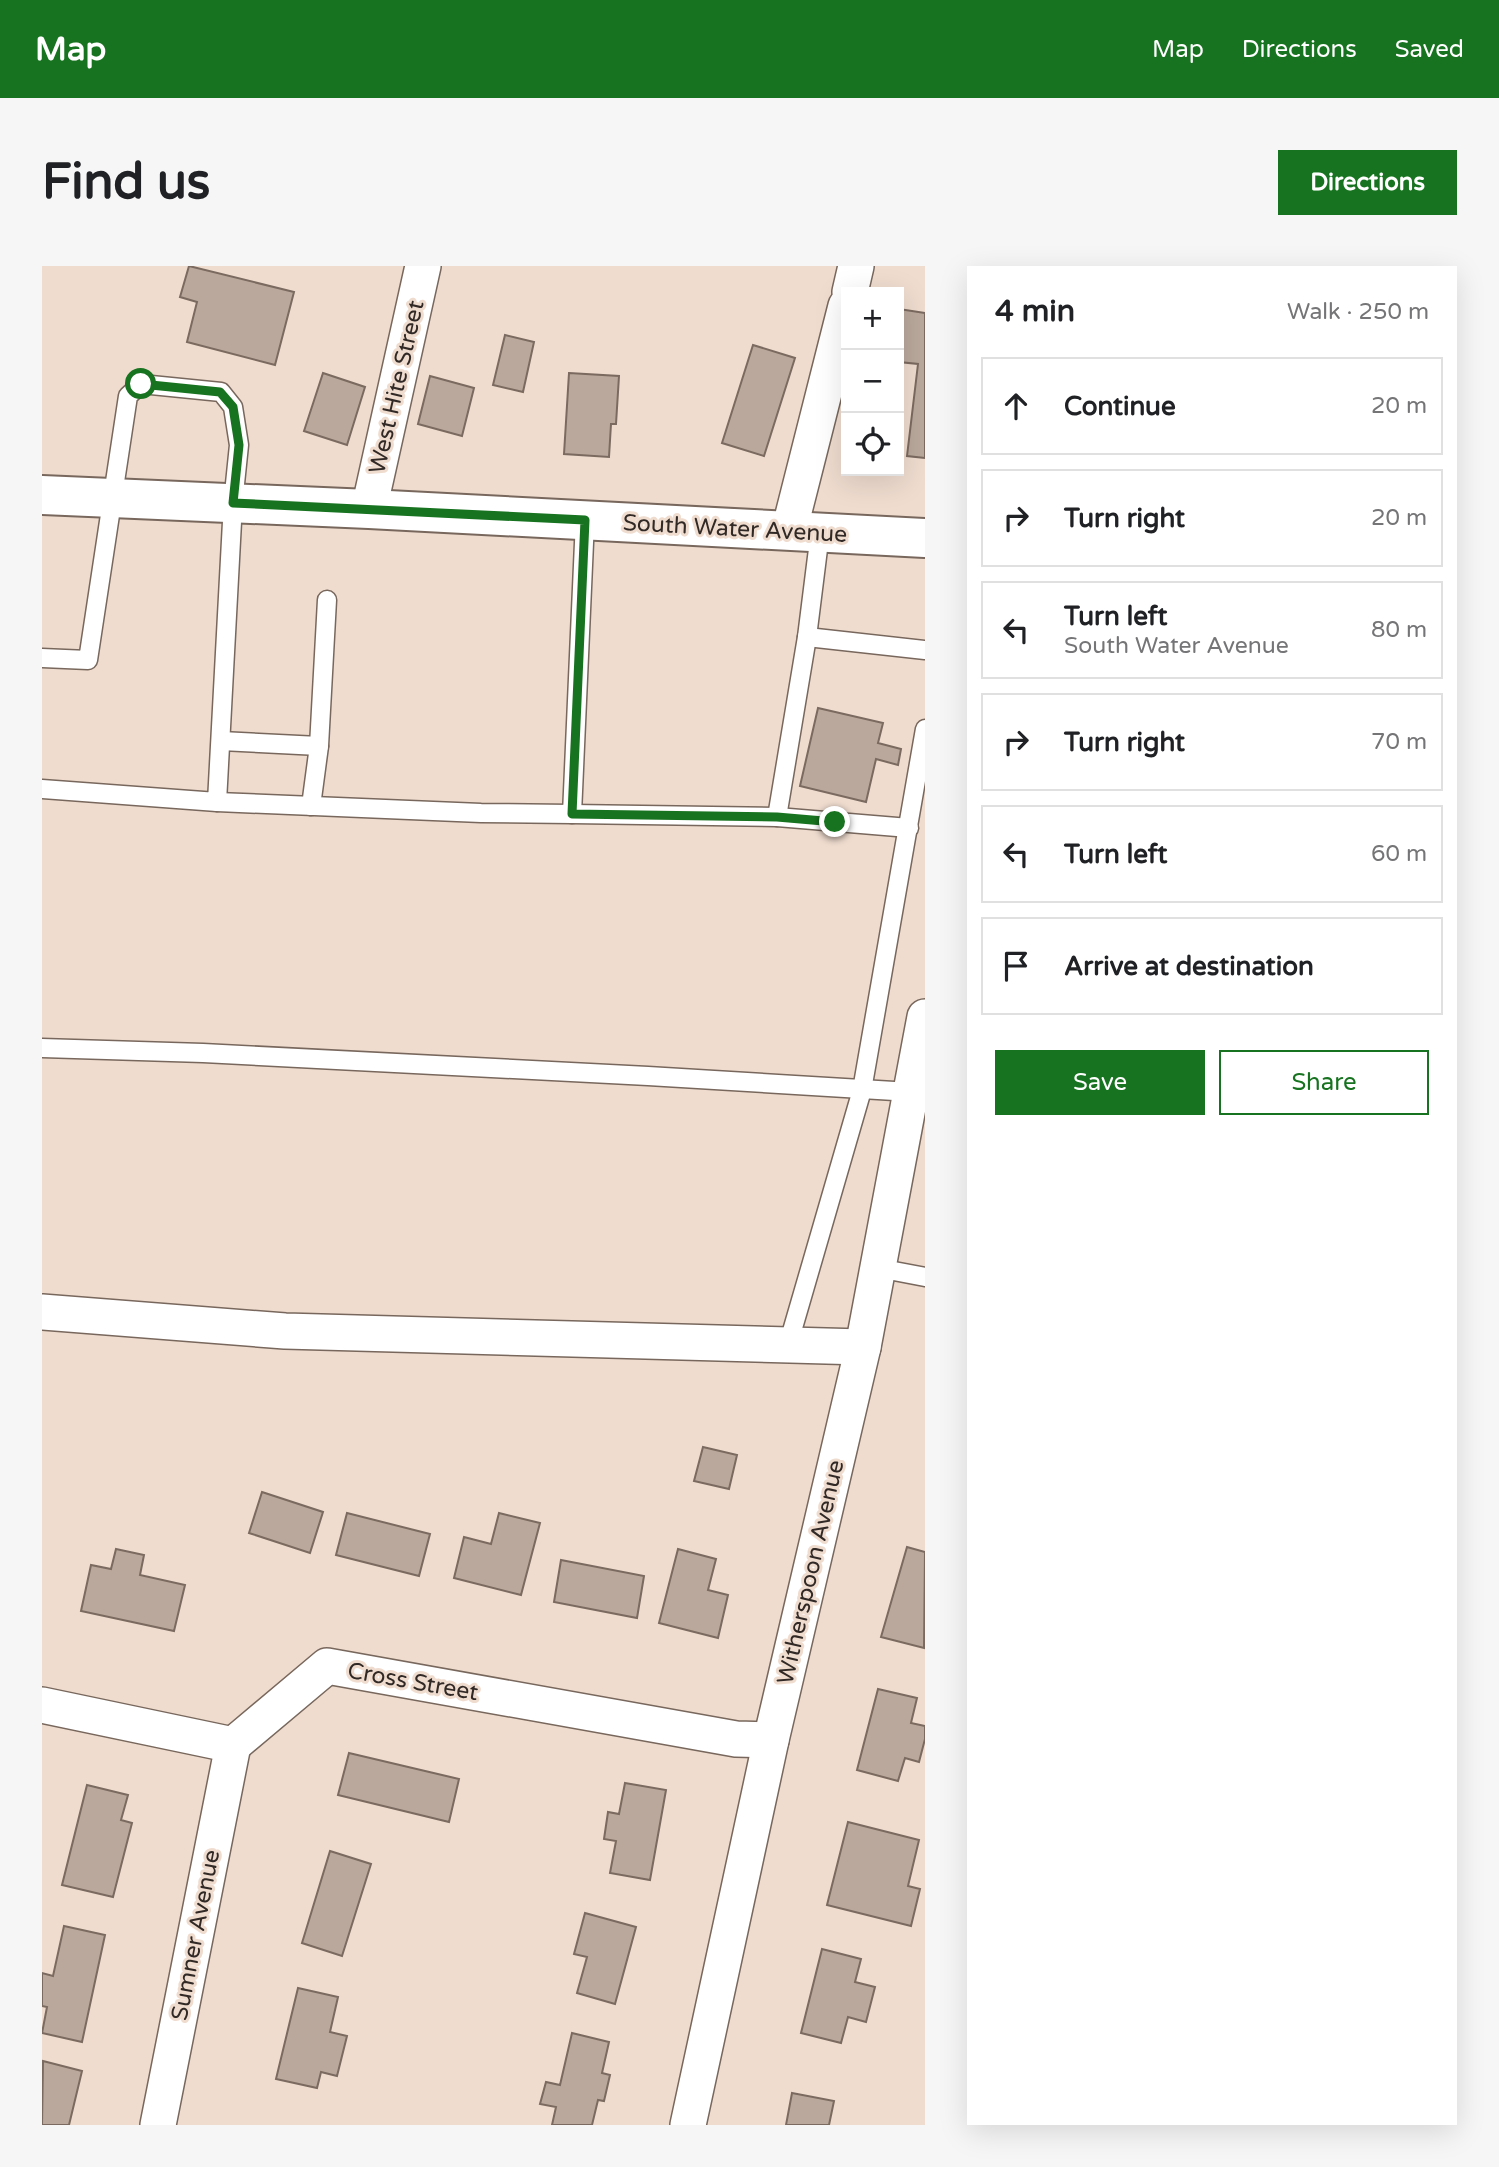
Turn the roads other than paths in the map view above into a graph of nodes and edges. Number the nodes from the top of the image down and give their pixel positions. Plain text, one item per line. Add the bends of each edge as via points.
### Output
1 (424, 266) edge
2 (856, 266) edge
3 (851, 287) edge
4 (841, 334) edge
5 (42, 495) edge
6 (113, 498) junction
7 (233, 503) junction
8 (369, 509) junction
9 (585, 520) junction
10 (805, 532) junction
11 (925, 538) edge
12 (327, 600) dead end
13 (807, 637) junction
14 (925, 650) edge
15 (42, 657) edge
16 (925, 729) edge
17 (221, 741) junction
18 (319, 746) junction
19 (923, 750) edge
20 (42, 789) edge
21 (217, 802) junction
22 (311, 806) junction
23 (572, 814) junction
24 (777, 817) junction
25 (908, 828) junction
26 (925, 1017) edge
27 (42, 1048) edge
28 (862, 1090) junction
29 (911, 1092) junction
30 (878, 1268) junction
31 (925, 1277) edge
32 (42, 1312) edge
33 (788, 1345) junction
34 (863, 1347) junction
35 (42, 1705) edge
36 (771, 1740) junction
37 (233, 1745) junction
38 (158, 2125) edge
39 (688, 2125) edge

1 - 8 street, West Hite Street
2 - 3 street
4 - 10 street
5 - 6 main road, South Water Avenue
6 - 7 main road, South Water Avenue
6 - 7 lane via 128,396 141,384 220,392 233,407 239,445
6 - 15 lane via 88,660
7 - 8 main road, South Water Avenue
7 - 17 lane
8 - 9 main road, South Water Avenue
9 - 10 main road, South Water Avenue
9 - 23 lane
10 - 11 main road, South Water Avenue
10 - 13 lane
12 - 18 lane
13 - 14 lane
13 - 24 lane
16 - 19 lane
17 - 18 lane
17 - 21 lane
18 - 22 lane
19 - 25 lane
20 - 21 lane
21 - 22 lane
22 - 23 lane
23 - 24 lane
24 - 25 lane
25 - 28 lane
26 - 29 street, Witherspoon Avenue
27 - 28 lane
28 - 29 lane
28 - 33 lane
29 - 30 street, Witherspoon Avenue
30 - 31 lane
30 - 34 street, Witherspoon Avenue
32 - 33 street via 285,1331
33 - 34 street
34 - 36 street, Witherspoon Avenue
35 - 37 street
36 - 37 street, Cross Street via 736,1739 327,1666
36 - 39 street, Witherspoon Avenue
37 - 38 street, Sumner Avenue

